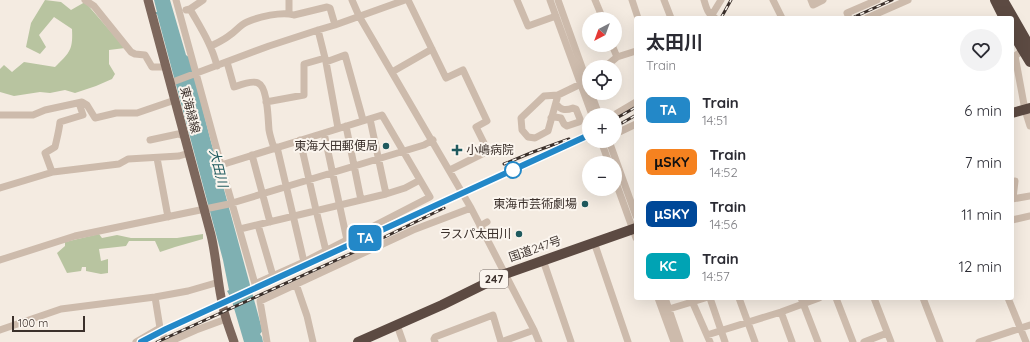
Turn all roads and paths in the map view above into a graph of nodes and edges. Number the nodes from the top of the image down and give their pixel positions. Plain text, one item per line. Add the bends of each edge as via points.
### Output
1 (85, 0) edge
2 (148, 0) edge
3 (176, 0) edge
4 (203, 0) edge
5 (289, 0) edge
6 (352, 0) edge
7 (405, 0) edge
8 (408, 0) edge
9 (517, 0) edge
10 (550, 0) edge
11 (558, 0) edge
12 (595, 0) edge
13 (632, 0) edge
14 (664, 0) edge
15 (704, 0) edge
16 (721, 0) edge
17 (773, 0) edge
18 (811, 0) edge
19 (824, 0) edge
20 (877, 0) edge
21 (908, 0) edge
22 (1002, 0) edge
23 (190, 9) junction
24 (180, 12) junction
25 (600, 12) edge
26 (289, 13) junction
27 (359, 16) junction
28 (556, 16) junction
29 (637, 16) edge
30 (670, 16) edge
31 (711, 16) edge
32 (713, 16) edge
33 (781, 16) edge
34 (848, 16) edge
35 (872, 16) edge
36 (1004, 16) edge
37 (1010, 16) edge
38 (1014, 24) edge
39 (335, 25) junction
40 (318, 30) junction
41 (1014, 35) edge
42 (210, 46) junction
43 (432, 49) junction
44 (1026, 49) edge
45 (634, 51) edge
46 (615, 52) edge
47 (617, 57) junction
48 (325, 60) junction
49 (613, 60) edge
50 (227, 62) junction
51 (1030, 62) edge
52 (217, 66) junction
53 (166, 67) junction
54 (582, 71) edge
55 (392, 72) junction
56 (196, 74) junction
57 (582, 74) edge
58 (171, 82) junction
59 (582, 85) edge
60 (558, 95) junction
61 (175, 100) junction
62 (266, 102) junction
63 (79, 103) junction
64 (634, 103) edge
65 (556, 104) junction
66 (1028, 109) edge
67 (564, 110) junction
68 (622, 110) edge
69 (1014, 112) edge
70 (0, 115) edge
71 (552, 118) junction
72 (562, 118) junction
73 (367, 119) junction
74 (634, 125) edge
75 (346, 126) junction
76 (1030, 126) edge
77 (338, 128) junction
78 (622, 131) edge
79 (324, 133) junction
80 (184, 136) junction
81 (150, 140) dead end
82 (300, 140) junction
83 (432, 140) junction
84 (276, 148) junction
85 (612, 148) edge
86 (404, 151) junction
87 (188, 153) junction
88 (252, 155) junction
89 (157, 158) junction
90 (379, 159) junction
91 (221, 164) junction
92 (354, 166) junction
93 (450, 170) junction
94 (52, 172) junction
95 (332, 173) junction
96 (308, 180) junction
97 (420, 180) junction
98 (1015, 181) dead end
99 (286, 187) junction
100 (0, 188) edge
101 (1014, 190) edge
102 (262, 194) junction
103 (386, 194) junction
104 (621, 196) edge
105 (1030, 196) edge
106 (1014, 198) edge
107 (361, 200) junction
108 (231, 203) junction
109 (340, 205) junction
110 (471, 208) junction
111 (205, 210) junction
112 (316, 210) junction
113 (634, 210) edge
114 (1030, 216) edge
115 (168, 217) junction
116 (292, 217) junction
117 (1014, 220) edge
118 (270, 222) junction
119 (488, 222) dead end
120 (258, 225) junction
121 (480, 226) junction
122 (240, 229) junction
123 (634, 229) edge
124 (634, 232) edge
125 (348, 240) junction
126 (594, 242) junction
127 (326, 251) junction
128 (0, 260) edge
129 (543, 260) junction
130 (304, 262) junction
131 (505, 274) junction
132 (273, 276) junction
133 (219, 282) junction
134 (296, 284) junction
135 (155, 297) junction
136 (659, 300) edge
137 (666, 300) edge
138 (696, 300) edge
139 (711, 300) edge
140 (740, 300) edge
141 (837, 300) edge
142 (875, 300) edge
143 (924, 300) edge
144 (1009, 300) edge
145 (692, 301) junction
146 (802, 301) edge
147 (668, 309) junction
148 (781, 312) junction
149 (226, 319) junction
150 (749, 323) junction
151 (397, 325) junction
152 (1030, 325) edge
153 (160, 328) junction
154 (1020, 328) junction
155 (0, 330) edge
156 (534, 330) junction
157 (721, 331) junction
158 (887, 333) junction
159 (709, 339) edge
160 (136, 342) edge
161 (166, 342) edge
162 (169, 342) edge
163 (234, 342) edge
164 (267, 342) edge
165 (313, 342) edge
166 (358, 342) edge
167 (403, 342) edge
168 (435, 342) edge
169 (501, 342) edge
170 (539, 342) edge
171 (572, 342) edge
172 (628, 342) edge
173 (674, 342) edge
174 (680, 342) edge
175 (725, 342) edge
176 (755, 342) edge
177 (792, 342) edge
178 (818, 342) edge
179 (853, 342) edge
180 (864, 342) edge
181 (891, 342) edge
182 (940, 342) edge
183 (979, 342) edge
184 (1026, 342) edge

1 - 53 street via 94,6 131,52 145,55 152,67
2 - 53 main road, 東海緑線
3 - 24 street
4 - 23 street
5 - 26 street
6 - 27 street
7 - 27 street
8 - 43 street
9 - 28 street via 528,26
10 - 28 street
11 - 54 street
12 - 25 street
13 - 29 street
14 - 30 street
15 - 31 street
16 - 32 street
17 - 33 street
18 - 19 street via 813,5
20 - 34 street via 847,13
21 - 35 street
22 - 36 highway
22 - 37 highway
23 - 24 street
23 - 42 street
24 - 56 street
26 - 39 street via 297,14 327,7 330,8
26 - 42 street via 270,15 248,22
27 - 39 street
27 - 55 street
28 - 57 street
38 - 44 highway
39 - 40 street
40 - 48 street
40 - 50 street
41 - 44 highway
42 - 52 street
43 - 55 street
43 - 93 street via 446,78 463,70 487,121 476,127 488,152
44 - 51 highway
44 - 66 street via 1015,56
45 - 47 street
46 - 47 street
47 - 49 street
48 - 62 street via 304,64 304,94
48 - 73 street via 345,55
48 - 77 street
50 - 52 street
50 - 62 street via 234,87 260,83 264,89
52 - 56 street
53 - 58 main road, 東海緑線
55 - 83 street
56 - 58 street
56 - 91 street
58 - 61 main road, 東海緑線
59 - 60 street
60 - 65 street
60 - 71 street via 544,96 521,118 522,130 528,137 535,138 548,131
61 - 63 street via 137,113 116,113 95,118 87,105
61 - 80 main road, 東海緑線
62 - 84 street via 270,132
63 - 70 street via 33,115
63 - 94 street via 83,116 60,122 55,147 45,153
64 - 68 street
65 - 67 street
65 - 71 street
66 - 69 highway
66 - 76 street
67 - 72 street
67 - 72 street via 573,108 580,119 567,126
71 - 72 street
73 - 75 street
73 - 86 street via 382,115
73 - 90 street
74 - 78 street
75 - 77 street
75 - 92 street
77 - 79 street
79 - 82 street
79 - 95 street
80 - 81 street via 178,134
80 - 87 main road, 東海緑線
82 - 84 street
82 - 96 street
83 - 86 street
83 - 93 street
84 - 88 street
84 - 99 street
85 - 113 street
86 - 90 street
86 - 97 street
87 - 89 street
87 - 111 main road, 東海緑線
88 - 91 street
88 - 102 street
89 - 94 street via 128,159 119,164
89 - 115 street
90 - 92 street
90 - 103 street
91 - 108 street
92 - 95 street
92 - 107 street
93 - 110 street
94 - 100 street
95 - 96 street
95 - 109 street
96 - 99 street
96 - 112 street
97 - 103 street
97 - 125 street via 430,198
98 - 101 street
99 - 102 street
99 - 116 street
102 - 108 street
102 - 118 street
103 - 107 street
104 - 123 street
105 - 106 street
107 - 109 street
108 - 111 street
108 - 122 street
109 - 112 street
109 - 125 street
110 - 121 street
110 - 134 street via 413,230
111 - 115 street
111 - 133 main road, 東海緑線
112 - 116 street
112 - 127 street
114 - 117 street
115 - 128 street via 75,236
116 - 118 street
116 - 130 street
118 - 120 street
119 - 121 street
120 - 122 street
120 - 132 street
121 - 131 street
122 - 132 street via 255,284
124 - 126 highway, 国道247号 / 247
125 - 127 street
126 - 129 highway, 国道247号 / 247
126 - 172 street
127 - 130 street
129 - 131 highway, 国道247号 / 247
129 - 171 street
130 - 132 street
131 - 151 highway, 国道247号 / 247
131 - 156 street
133 - 135 street
133 - 149 main road, 東海緑線
134 - 164 street via 260,300
134 - 165 street
135 - 153 street
135 - 155 street via 61,310
136 - 173 street
137 - 147 street
138 - 145 street
139 - 157 street
140 - 150 street
141 - 179 street
142 - 158 street
143 - 182 street
144 - 154 street
145 - 147 street
145 - 159 street
146 - 148 street
146 - 178 street
147 - 174 street
148 - 150 street
148 - 177 street
149 - 162 street
149 - 163 main road, 東海緑線
150 - 157 street
150 - 176 street
151 - 166 highway, 国道247号 / 247
151 - 167 street
152 - 154 street
153 - 160 street
153 - 161 street
154 - 183 street
154 - 184 street
156 - 169 street
156 - 170 street
157 - 159 street
157 - 175 street
158 - 180 street
158 - 181 street
168 - 169 street via 435,337 493,316

